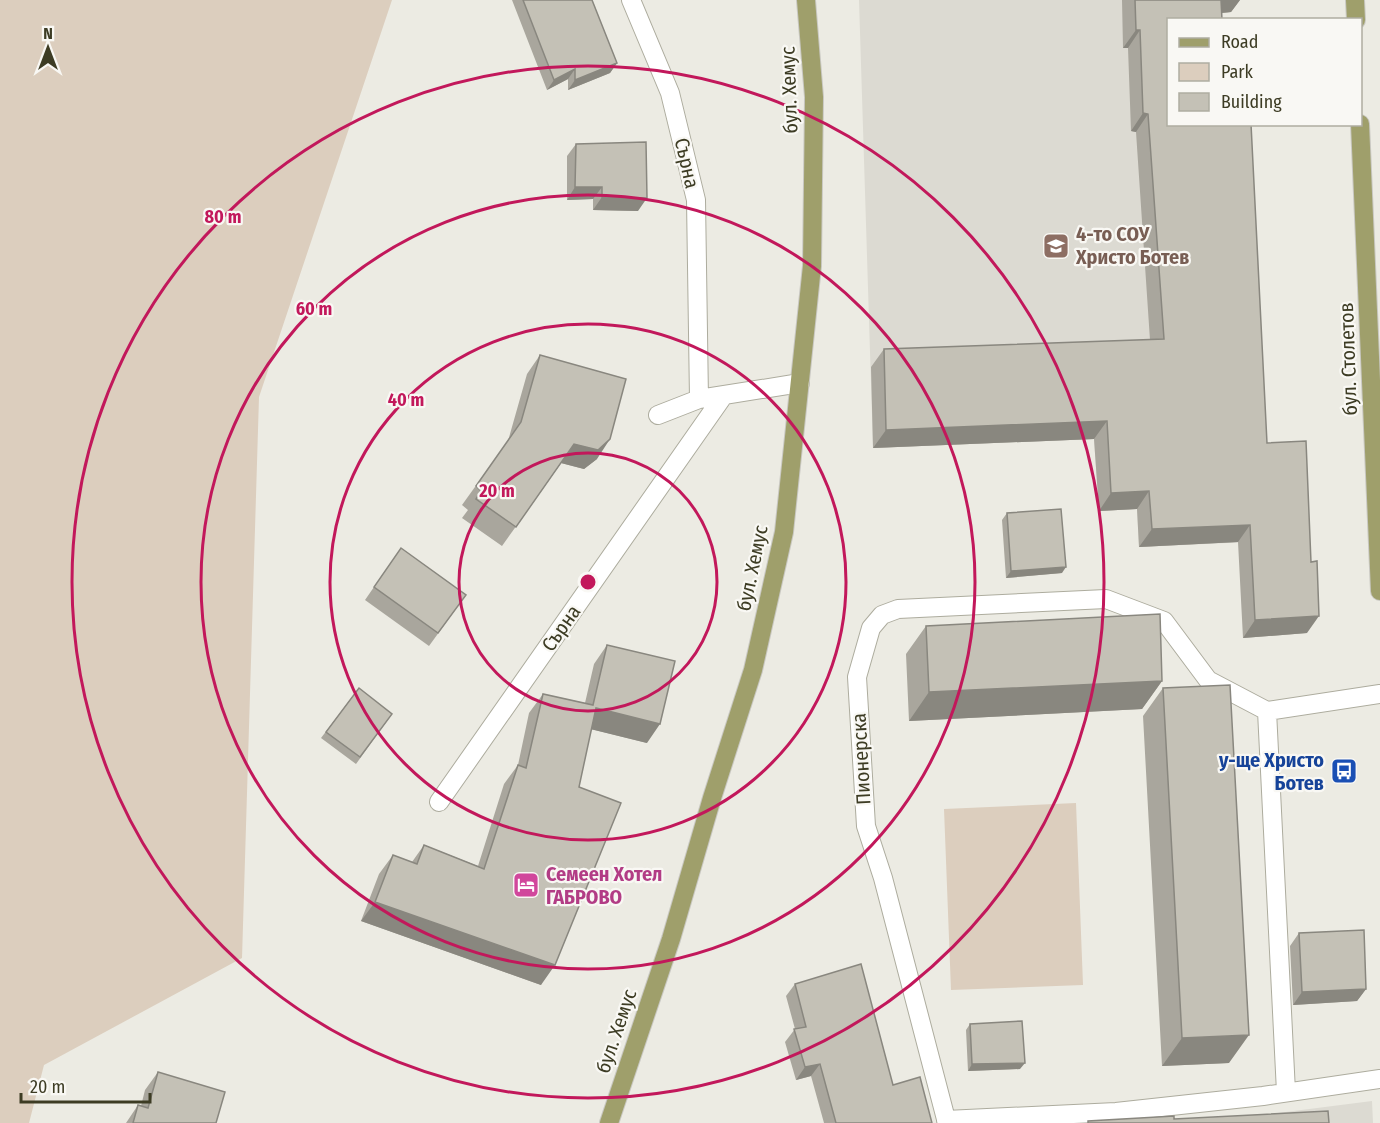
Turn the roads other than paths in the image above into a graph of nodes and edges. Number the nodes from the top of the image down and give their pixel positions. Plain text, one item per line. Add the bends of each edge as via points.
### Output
1 (631, 0) edge
2 (806, 0) edge
3 (1355, 0) edge
4 (1356, 18) edge
5 (1360, 126) edge
6 (800, 383) junction
7 (724, 395) junction
8 (699, 399) junction
9 (658, 415) dead end
10 (1380, 591) edge
11 (1380, 694) edge
12 (1267, 711) junction
13 (439, 802) dead end
14 (1380, 1079) edge
15 (1286, 1092) junction
16 (947, 1122) edge
17 (609, 1123) edge

1 - 8 street, Сърна via 670,93 696,200
2 - 6 main road, бул. Хемус via 814,97 812,266
3 - 4 main road
5 - 10 main road, бул. Столетов
6 - 7 street
6 - 17 main road, бул. Хемус via 784,532 753,670 671,939
7 - 8 street
7 - 13 street, Сърна
8 - 9 street
11 - 12 street
12 - 15 street
12 - 16 street, Пионерска via 1208,680 1164,621 1106,599 898,609 882,615 871,628 856,677 866,826 884,878
14 - 15 street
15 - 16 street via 1116,1112

